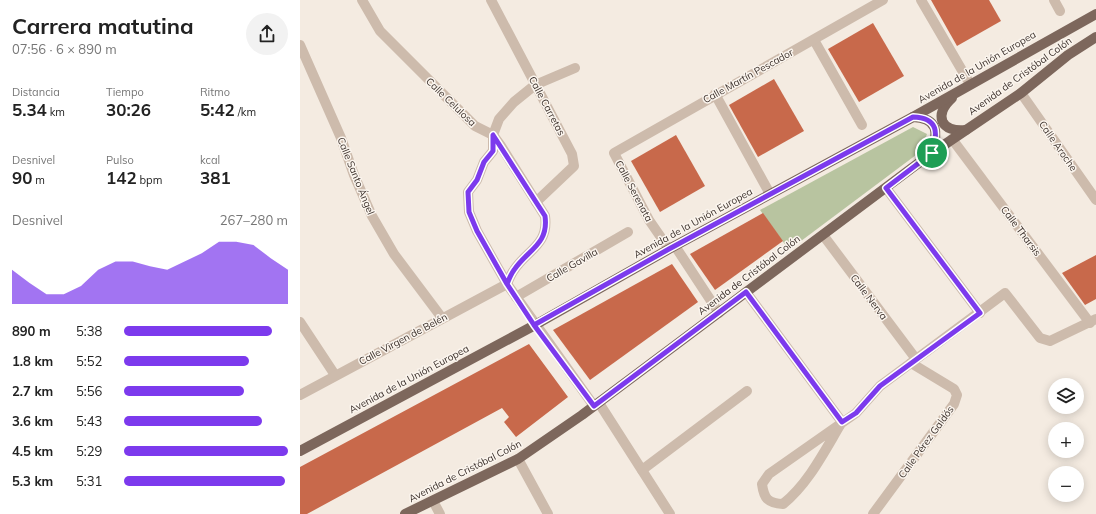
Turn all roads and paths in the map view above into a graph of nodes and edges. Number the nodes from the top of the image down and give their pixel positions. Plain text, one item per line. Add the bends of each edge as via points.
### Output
1 (362, 0) edge
2 (491, 0) edge
3 (883, 0) edge
4 (921, 0) edge
5 (1054, 0) edge
6 (1060, 11) dead end
7 (1096, 14) edge
8 (1096, 37) edge
9 (814, 40) junction
10 (300, 45) edge
11 (575, 68) dead end
12 (535, 84) junction
13 (970, 84) junction
14 (959, 91) junction
15 (1021, 93) junction
16 (715, 94) junction
17 (913, 117) junction
18 (862, 125) dead end
19 (967, 130) junction
20 (493, 135) junction
21 (952, 139) junction
22 (614, 153) joint
23 (932, 153) junction
24 (886, 188) junction
25 (770, 194) junction
26 (1096, 200) edge
27 (536, 202) junction
28 (628, 232) dead end
29 (823, 235) junction
30 (672, 247) junction
31 (507, 284) junction
32 (746, 292) junction
33 (516, 297) junction
34 (719, 313) junction
35 (980, 313) junction
36 (442, 318) junction
37 (1093, 321) edge
38 (300, 322) edge
39 (534, 325) junction
40 (914, 361) junction
41 (335, 375) junction
42 (747, 391) dead end
43 (300, 395) edge
44 (597, 405) junction
45 (842, 422) junction
46 (823, 445) joint
47 (300, 451) edge
48 (518, 459) junction
49 (642, 470) junction
50 (432, 501) junction
51 (405, 514) edge
52 (440, 514) edge
53 (548, 514) edge
54 (670, 514) edge
55 (874, 514) edge

1 - 20 street, Calle Celulosa via 380,31 475,126
2 - 12 street, Calle Carretas
3 - 9 street, Calle Martín Pescador
4 - 13 street
5 - 6 street
7 - 13 main road, Avenida de la Unión Europea
8 - 15 main road, Avenida de Cristóbal Colón via 1068,55
9 - 16 street, Calle Martín Pescador
9 - 18 street
10 - 36 street, Calle Santo Ángel via 372,216 394,254
11 - 12 street
12 - 20 street via 499,119
12 - 27 street, Calle Carretas via 572,154 574,166
13 - 14 main road, Avenida de la Unión Europea
14 - 17 main road, Avenida de la Unión Europea
14 - 19 main road via 941,113 947,127 954,131
15 - 19 main road, Avenida de Cristóbal Colón
15 - 26 street, Calle Aroche
16 - 22 street, Calle Martín Pescador
16 - 25 street
17 - 23 main road via 928,120 934,125 936,141
17 - 25 main road, Avenida de la Unión Europea
19 - 21 main road, Avenida de Cristóbal Colón
20 - 27 street
20 - 31 street via 493,151 468,192 469,212
21 - 23 main road, Avenida de Cristóbal Colón
21 - 37 street, Calle Tharsis
22 - 30 street, Calle Serenata via 649,220
23 - 24 main road, Avenida de Cristóbal Colón
24 - 29 main road, Avenida de Cristóbal Colón
24 - 35 street
25 - 30 main road, Avenida de la Unión Europea
27 - 31 street via 545,216 546,226 540,241 514,269
28 - 33 street, Calle Gavilla
29 - 32 main road, Avenida de Cristóbal Colón
29 - 40 street, Calle Nerva
30 - 34 street, Calle Serenata
30 - 39 main road, Avenida de la Unión Europea
31 - 33 street
31 - 36 street, Calle Virgen de Belén
32 - 34 main road, Avenida de Cristóbal Colón
32 - 45 street
33 - 39 street
34 - 44 main road, Avenida de Cristóbal Colón
35 - 37 street via 1005,293 1040,338 1050,341
35 - 40 street
36 - 41 street, Calle Virgen de Belén
38 - 41 street
39 - 44 street
39 - 47 main road, Avenida de la Unión Europea
40 - 45 street via 880,386 856,413
40 - 55 street, Calle Pérez Galdós via 954,389 957,395 954,404
41 - 43 street, Calle Virgen de Belén
42 - 49 street
44 - 48 main road, Avenida de Cristóbal Colón
44 - 49 street
45 - 45 street via 769,474 762,484 764,495 772,503 784,504 794,495
46 - 46 street via 821,443 767,481 766,493 772,499 784,498
48 - 50 main road, Avenida de Cristóbal Colón
48 - 53 street
49 - 54 street
50 - 51 main road, Avenida de Cristóbal Colón
50 - 52 street

